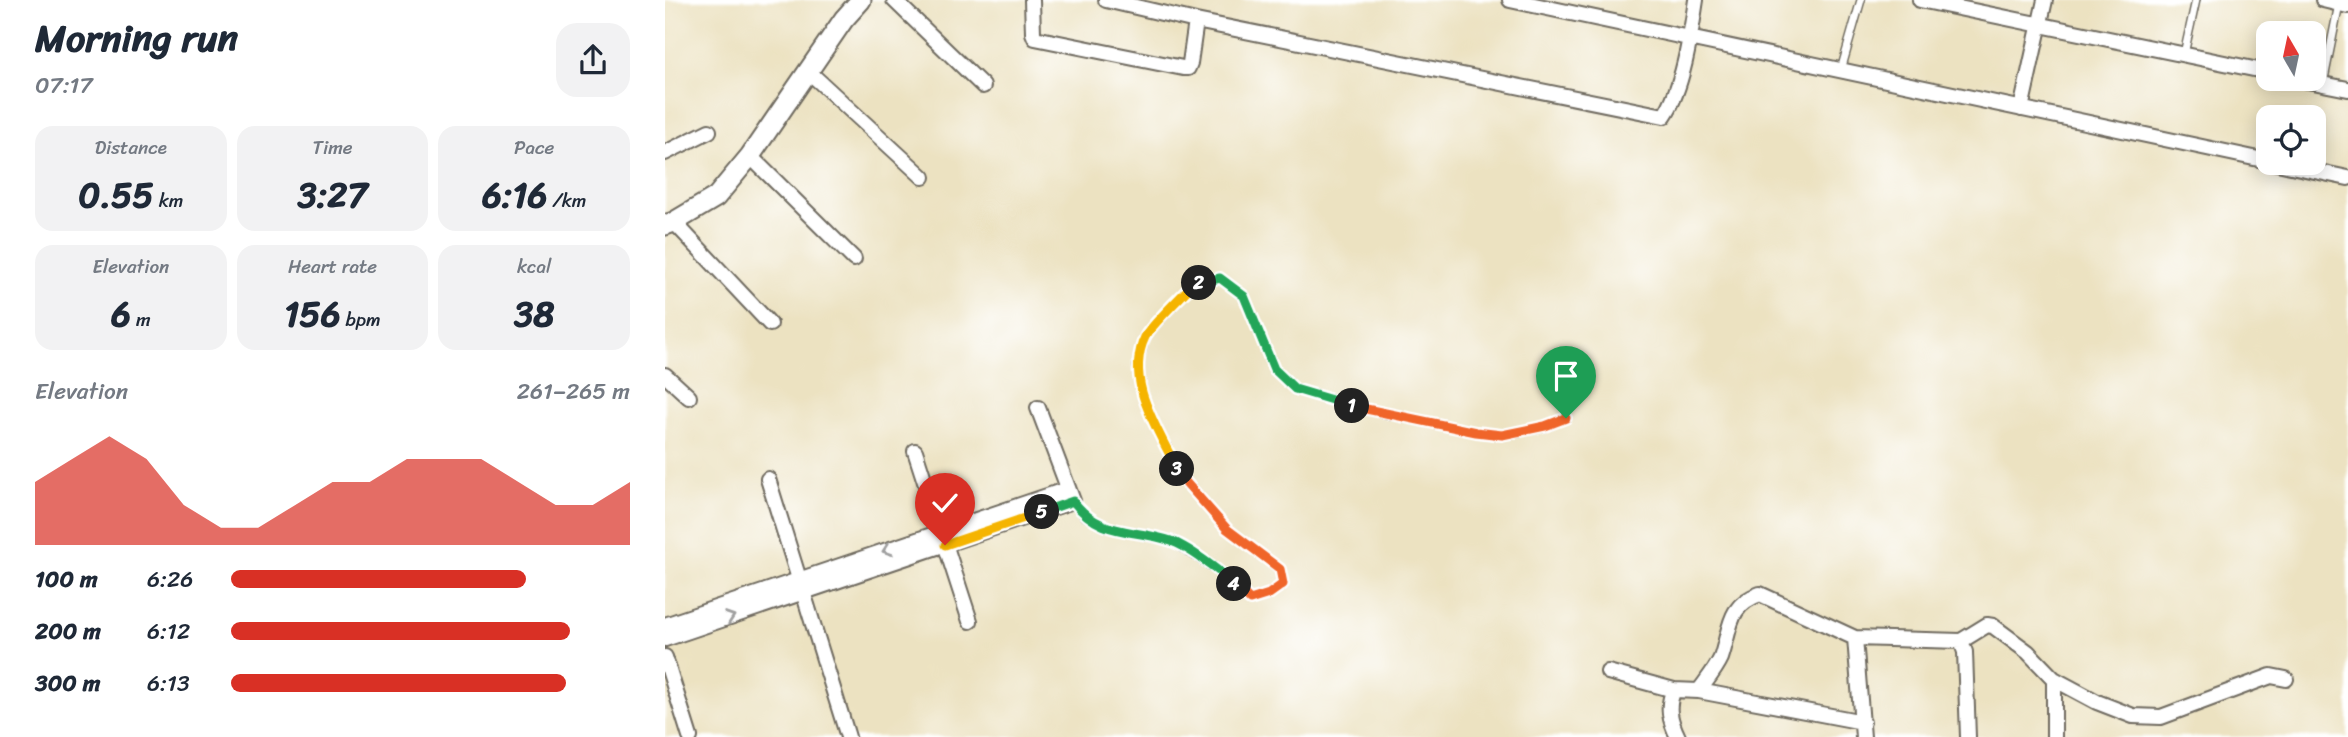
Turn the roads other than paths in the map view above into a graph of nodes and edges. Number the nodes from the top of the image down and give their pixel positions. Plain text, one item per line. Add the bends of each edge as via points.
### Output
1 (861, 0) edge
2 (894, 0) edge
3 (1032, 0) edge
4 (1106, 0) edge
5 (1510, 0) edge
6 (1696, 0) edge
7 (1861, 0) edge
8 (1920, 0) edge
9 (2045, 0) edge
10 (2196, 0) edge
11 (2323, 0) edge
12 (2344, 5) edge
13 (1196, 21) junction
14 (2039, 26) junction
15 (1689, 39) junction
16 (2184, 54) junction
17 (2256, 69) edge
18 (808, 71) junction
19 (1840, 71) junction
20 (2326, 73) edge
21 (2326, 85) edge
22 (983, 86) dead end
23 (2348, 89) edge
24 (2021, 108) junction
25 (709, 131) dead end
26 (665, 153) edge
27 (750, 156) junction
28 (2256, 158) edge
29 (2326, 173) edge
30 (923, 177) dead end
31 (2348, 178) edge
32 (669, 223) edge
33 (854, 259) dead end
34 (771, 324) dead end
35 (665, 375) edge
36 (689, 397) dead end
37 (1038, 408) dead end
38 (1566, 418) dead end
39 (915, 451) dead end
40 (768, 479) dead end
41 (1070, 495) junction
42 (943, 538) junction
43 (801, 586) junction
44 (970, 621) dead end
45 (665, 625) edge
46 (1855, 638) junction
47 (665, 639) edge
48 (1961, 641) junction
49 (665, 657) edge
50 (1608, 672) dead end
51 (2054, 679) junction
52 (2286, 679) dead end
53 (1674, 690) junction
54 (1699, 691) junction
55 (1863, 729) edge
56 (690, 737) edge
57 (848, 737) edge
58 (1678, 737) edge
59 (1968, 737) edge
60 (2055, 737) edge

1 - 18 main road
2 - 22 street
3 - 13 street via 1035,38 1183,68 1190,62
4 - 13 street
5 - 15 street
6 - 15 street
7 - 19 lane
8 - 14 street
9 - 14 street
10 - 16 lane
11 - 12 street
12 - 20 lane
13 - 15 street via 1655,116 1664,116 1672,105
14 - 16 street
14 - 24 street
15 - 19 street
16 - 17 street
18 - 27 main road
18 - 30 street
19 - 24 street
21 - 23 street
24 - 28 street
25 - 26 street
27 - 32 main road via 716,197
27 - 33 street
29 - 31 street
32 - 34 street
35 - 36 street
37 - 41 street
38 - 41 lane via 1502,435 1364,409 1295,389 1274,369 1244,296 1220,278 1193,284 1146,335 1137,366 1146,406 1182,478 1227,529 1280,569 1283,584 1250,600 1223,574 1173,541 1109,528 1084,516
39 - 42 street
40 - 43 street
41 - 42 street
42 - 43 street
42 - 44 street
43 - 45 street
47 -> 43 street
43 - 57 street
46 - 48 street
46 - 54 street via 1760,594 1745,599 1734,612 1720,661
46 - 55 street
48 - 51 street via 1982,627 1993,626
48 - 59 street
49 - 56 street
50 - 53 street
51 - 52 street via 2133,716 2161,717 2271,676
51 - 60 street
53 - 54 street
53 - 58 street via 1669,701
54 - 55 street

